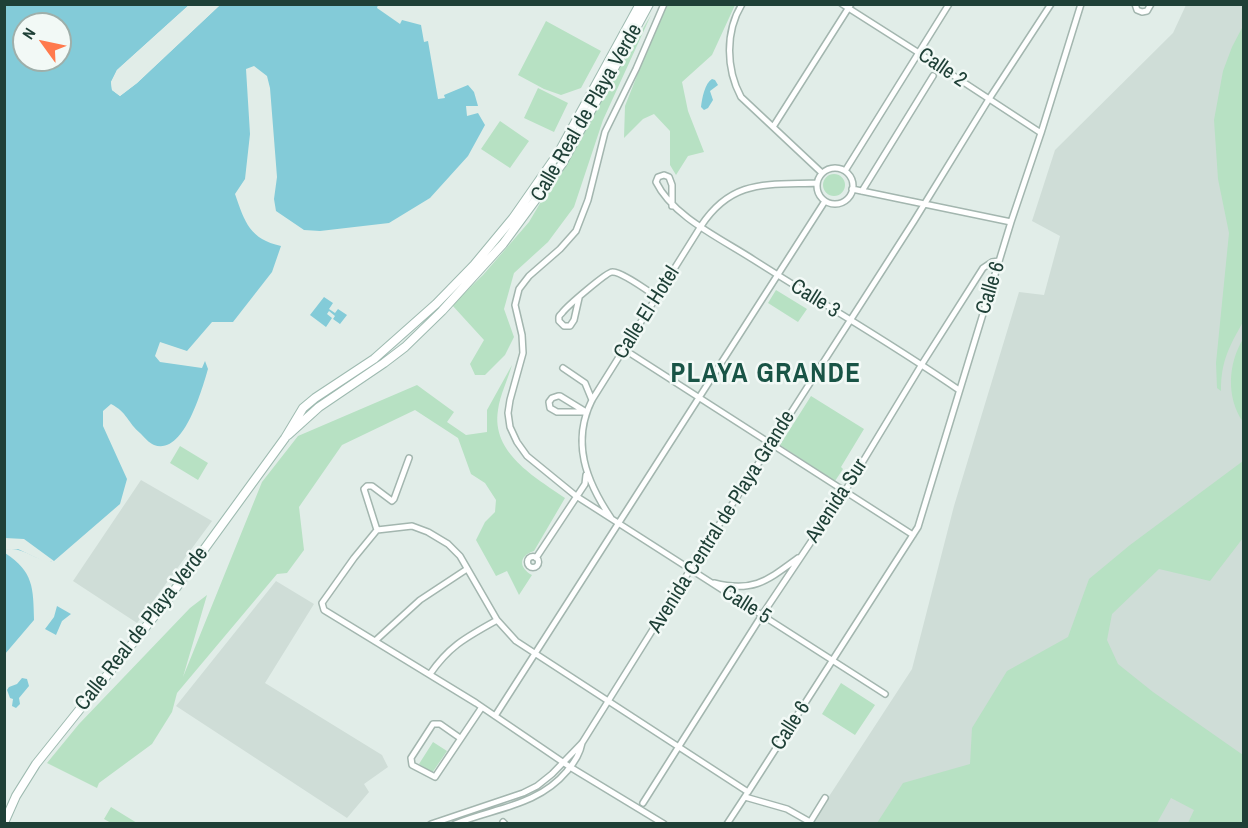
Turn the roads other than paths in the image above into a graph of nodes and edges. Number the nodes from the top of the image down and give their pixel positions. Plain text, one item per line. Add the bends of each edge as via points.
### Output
1 (640, 4) edge
2 (649, 4) edge
3 (664, 4) edge
4 (742, 4) edge
5 (842, 4) edge
6 (949, 4) edge
7 (1051, 4) edge
8 (1081, 4) edge
9 (1135, 4) edge
10 (1151, 4) edge
11 (850, 7) edge
12 (919, 52) junction
13 (616, 58) junction
14 (933, 76) dead end
15 (989, 99) junction
16 (773, 127) junction
17 (1041, 133) junction
18 (563, 154) junction
19 (845, 171) junction
20 (822, 173) junction
21 (540, 180) junction
22 (817, 183) junction
23 (548, 186) junction
24 (852, 189) junction
25 (862, 191) junction
26 (825, 201) junction
27 (923, 205) junction
28 (672, 206) junction
29 (523, 212) junction
30 (1011, 222) junction
31 (701, 226) junction
32 (496, 238) junction
33 (503, 244) junction
34 (999, 261) junction
35 (477, 268) junction
36 (777, 274) junction
37 (657, 297) junction
38 (579, 298) junction
39 (436, 304) junction
40 (442, 311) junction
41 (850, 321) junction
42 (625, 350) junction
43 (922, 364) junction
44 (563, 368) dead end
45 (959, 390) junction
46 (700, 398) junction
47 (592, 400) junction
48 (586, 412) junction
49 (285, 438) junction
50 (771, 444) junction
51 (409, 458) dead end
52 (586, 471) junction
53 (844, 491) junction
54 (576, 496) junction
55 (613, 521) junction
56 (619, 525) junction
57 (377, 530) junction
58 (914, 535) junction
59 (802, 556) junction
60 (536, 558) dead end
61 (467, 570) junction
62 (690, 570) junction
63 (710, 582) junction
64 (762, 615) junction
65 (497, 620) junction
66 (375, 641) junction
67 (534, 653) junction
68 (833, 661) junction
69 (430, 674) junction
70 (885, 694) dead end
71 (608, 702) junction
72 (482, 707) junction
73 (495, 716) junction
74 (460, 738) junction
75 (679, 748) junction
76 (573, 756) junction
77 (564, 762) junction
78 (570, 767) junction
79 (747, 795) junction
80 (825, 798) dead end
81 (643, 803) dead end
82 (4, 823) edge
83 (809, 823) edge
84 (431, 824) edge
85 (455, 824) edge
86 (664, 824) edge
87 (727, 824) edge

1 - 13 street, Calle Real de Playa Verde
2 - 13 street, Calle Real de Playa Verde
3 - 54 street, Calle 5 via 605,132 576,231 529,276 516,298 523,353 510,400 510,427 527,456
4 - 16 street via 732,27 731,75 741,97
5 - 11 street, Calle 2
6 - 12 street
7 - 15 street, Avenida Central de Playa Grande
8 - 17 street, Calle 6
9 - 10 street via 1142,12
11 - 12 street, Calle 2
11 - 16 street
12 - 15 street, Calle 2
12 - 19 street
13 - 18 street, Calle Real de Playa Verde
14 - 25 street
15 - 17 street, Calle 2
15 - 27 street, Avenida Central de Playa Grande
16 - 20 street
17 - 30 street, Calle 6
18 - 21 street, Calle Real de Playa Verde
18 - 23 street, Calle Real de Playa Verde
19 - 20 street via 833,168
19 - 24 street
20 - 22 street
21 - 23 street
21 - 29 street, Calle Real de Playa Verde
22 - 26 street via 818,193
22 - 31 street, Calle El Hotel via 736,192 716,206
23 - 29 street, Calle Real de Playa Verde
24 - 25 street
24 - 26 street via 842,202
25 - 27 street
26 - 36 street
27 - 30 street
27 - 41 street, Avenida Central de Playa Grande
28 - 28 street, Calle 3 via 656,182 658,177 669,177
28 - 31 street, Calle 3
29 - 32 street, Calle Real de Playa Verde
29 - 33 street, Calle Real de Playa Verde
30 - 34 street, Calle 6
31 - 36 street, Calle 3
31 - 37 street, Calle El Hotel
32 - 33 street
32 - 35 street, Calle Real de Playa Verde
33 - 35 street, Calle Real de Playa Verde
34 - 43 street, Avenida Sur via 983,268
34 - 45 street, Calle 6
35 - 39 street, Calle Real de Playa Verde
35 - 40 street, Calle Real de Playa Verde
36 - 41 street, Calle 3
36 - 46 street
37 - 38 street via 612,272
37 - 42 street, Calle El Hotel
38 - 38 street via 561,314 559,321 564,326 570,326 574,320
39 - 40 street
39 - 49 street, Calle Real de Playa Verde via 374,359 315,398 298,415
40 - 49 street, Calle Real de Playa Verde via 405,347 319,407
41 - 43 street, Calle 3
41 - 50 street, Avenida Central de Playa Grande
42 - 46 street
42 - 47 street, Calle El Hotel
43 - 45 street, Calle 3
43 - 53 street, Avenida Sur
44 - 47 street via 585,383
45 - 58 street, Calle 6
46 - 50 street
46 - 56 street
47 - 48 street, Calle El Hotel
48 - 48 street via 558,396 549,402 555,412
48 - 52 street, Calle El Hotel via 581,437
49 - 82 street, Calle Real de Playa Verde via 147,626 36,764
50 - 53 street
50 - 62 street, Avenida Central de Playa Grande
51 - 57 street via 392,501 372,486 364,489
52 - 54 street via 585,484
52 - 55 street, Calle El Hotel
53 - 58 street
53 - 59 street, Avenida Sur
54 - 55 street, Calle 5
54 - 60 street
55 - 56 street, Calle 5
56 - 62 street, Calle 5
56 - 67 street
57 - 61 street via 412,526 428,532 452,548
57 - 66 street via 322,603 324,610
58 - 68 street, Calle 6
59 - 63 street via 762,583 730,587
59 - 64 street, Avenida Sur
61 - 65 street
61 - 66 street via 420,600
62 - 63 street, Calle 5
62 - 71 street, Avenida Central de Playa Grande
63 - 64 street, Calle 5
64 - 68 street, Calle 5
64 - 75 street, Avenida Sur
65 - 67 street via 516,641
65 - 69 street via 458,642
66 - 69 street
67 - 71 street
67 - 73 street
68 - 70 street, Calle 5
68 - 79 street, Calle 6
69 - 72 street
71 - 75 street
71 - 76 street, Avenida Central de Playa Grande
72 - 73 street
72 - 74 street
73 - 77 street
74 - 74 street via 435,777 412,765 411,758 433,724 440,724
75 - 79 street
75 - 81 street, Avenida Sur
76 - 77 street, Avenida Central de Playa Grande
76 - 78 street
77 - 78 street
77 - 84 street, Avenida Central de Playa Grande via 523,793
78 - 85 street via 531,800
78 - 86 street
79 - 83 street via 787,808
79 - 87 street, Calle 6
80 - 83 street

